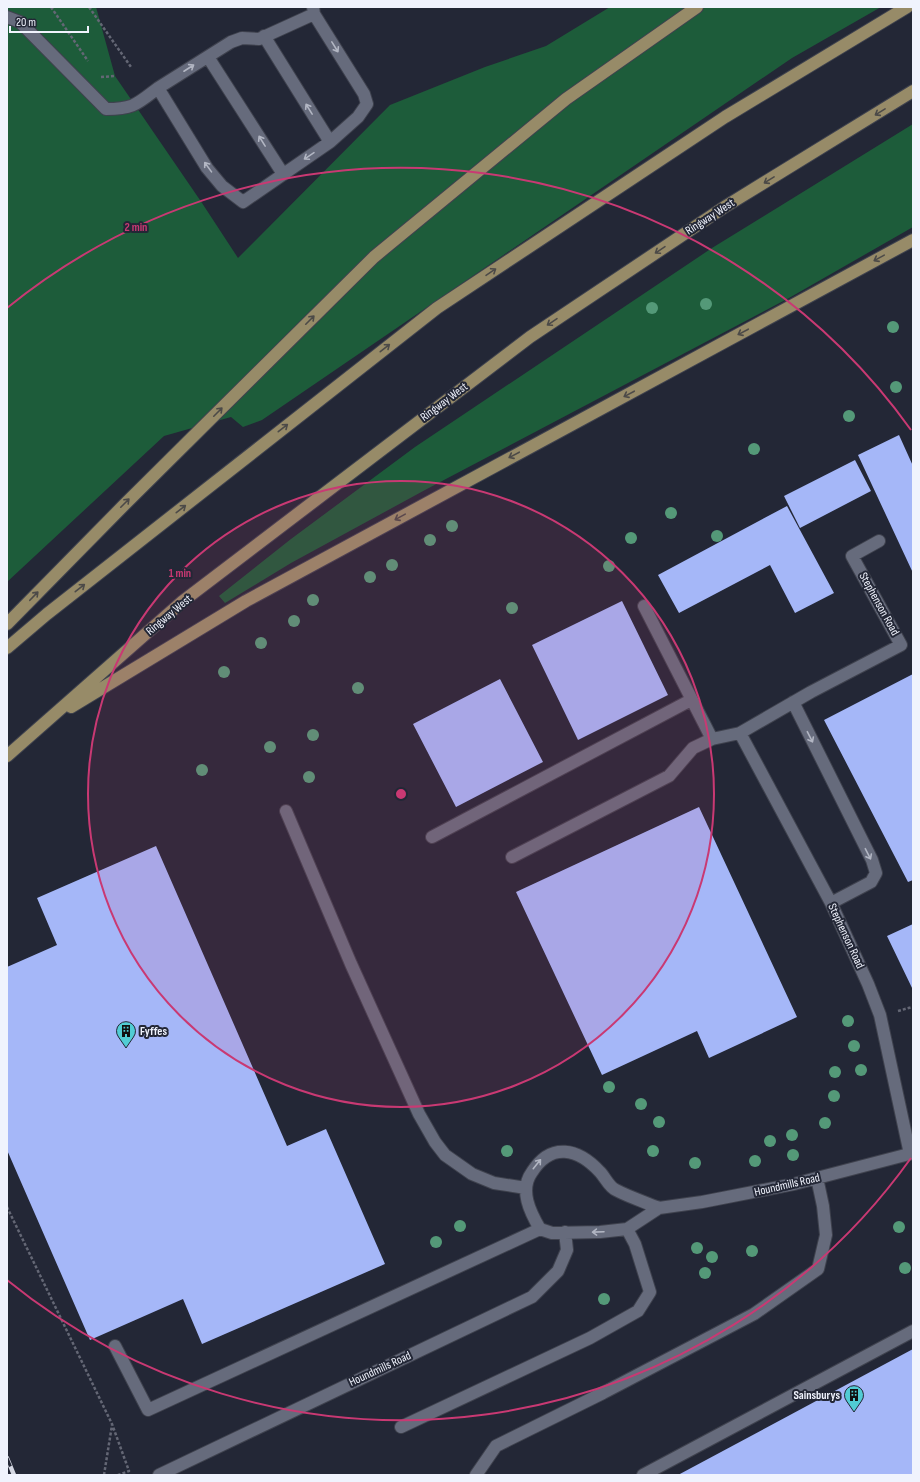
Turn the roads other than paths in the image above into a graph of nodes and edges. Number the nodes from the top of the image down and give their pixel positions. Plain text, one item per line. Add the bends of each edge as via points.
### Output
1 (697, 7) edge
2 (907, 7) edge
3 (314, 10) edge
4 (7, 17) edge
5 (264, 36) junction
6 (208, 57) junction
7 (158, 88) junction
8 (913, 91) edge
9 (330, 142) junction
10 (282, 174) junction
11 (913, 240) edge
12 (879, 541) dead end
13 (644, 606) dead end
14 (7, 624) edge
15 (7, 648) edge
16 (691, 700) junction
17 (793, 702) junction
18 (45, 722) junction
19 (740, 733) junction
20 (712, 739) junction
21 (7, 756) edge
22 (286, 811) dead end
23 (432, 837) dead end
24 (512, 857) dead end
25 (831, 903) junction
26 (912, 1153) edge
27 (817, 1178) junction
28 (526, 1188) junction
29 (658, 1208) junction
30 (540, 1229) junction
31 (627, 1229) junction
32 (565, 1232) junction
33 (913, 1331) edge
34 (116, 1346) dead end
35 (401, 1426) dead end
36 (158, 1475) edge
37 (476, 1475) edge
38 (643, 1475) edge

14 -> 1 main road via 374,257 566,99
15 -> 2 main road via 59,604 437,308 726,117
3 - 5 street
3 -> 9 street via 364,94 367,104 358,117
4 - 7 street via 20,22 106,109 133,106
5 - 6 street via 259,39 242,38 230,42
9 -> 5 street
7 -> 6 street
10 -> 6 street
10 -> 7 street via 243,202 222,186 207,168
8 -> 18 main road, Ringway West via 726,206 530,337 183,601
9 -> 10 street
11 -> 18 main road via 246,601
12 - 17 street, Stephenson Road via 852,556 901,645
13 - 16 street
16 - 20 street
16 - 23 street
17 - 19 street, Stephenson Road
17 -> 25 street via 872,860 876,873 870,882
18 - 21 main road, Ringway West
19 - 20 street, Stephenson Road
19 - 25 street, Stephenson Road
20 - 24 street, Stephenson Road via 693,748 669,776
22 - 28 street via 351,964 419,1114 435,1142 445,1155 472,1174 494,1183
25 - 26 street, Stephenson Road via 880,1015
26 - 27 street, Houndmills Road
27 - 29 street, Houndmills Road via 702,1202
27 - 37 street via 826,1235 818,1269 754,1314 496,1446
28 -> 29 street via 528,1177 540,1160 558,1152 569,1152 582,1156 599,1171 614,1190
28 - 30 street via 530,1213
29 - 31 street, Houndmills Road
30 - 32 street, Houndmills Road via 552,1233
30 - 34 street via 148,1410
31 -> 32 street, Houndmills Road
31 - 35 street via 650,1292 638,1311 590,1338
32 - 36 street, Houndmills Road via 566,1250 558,1271 532,1297
33 - 38 street

